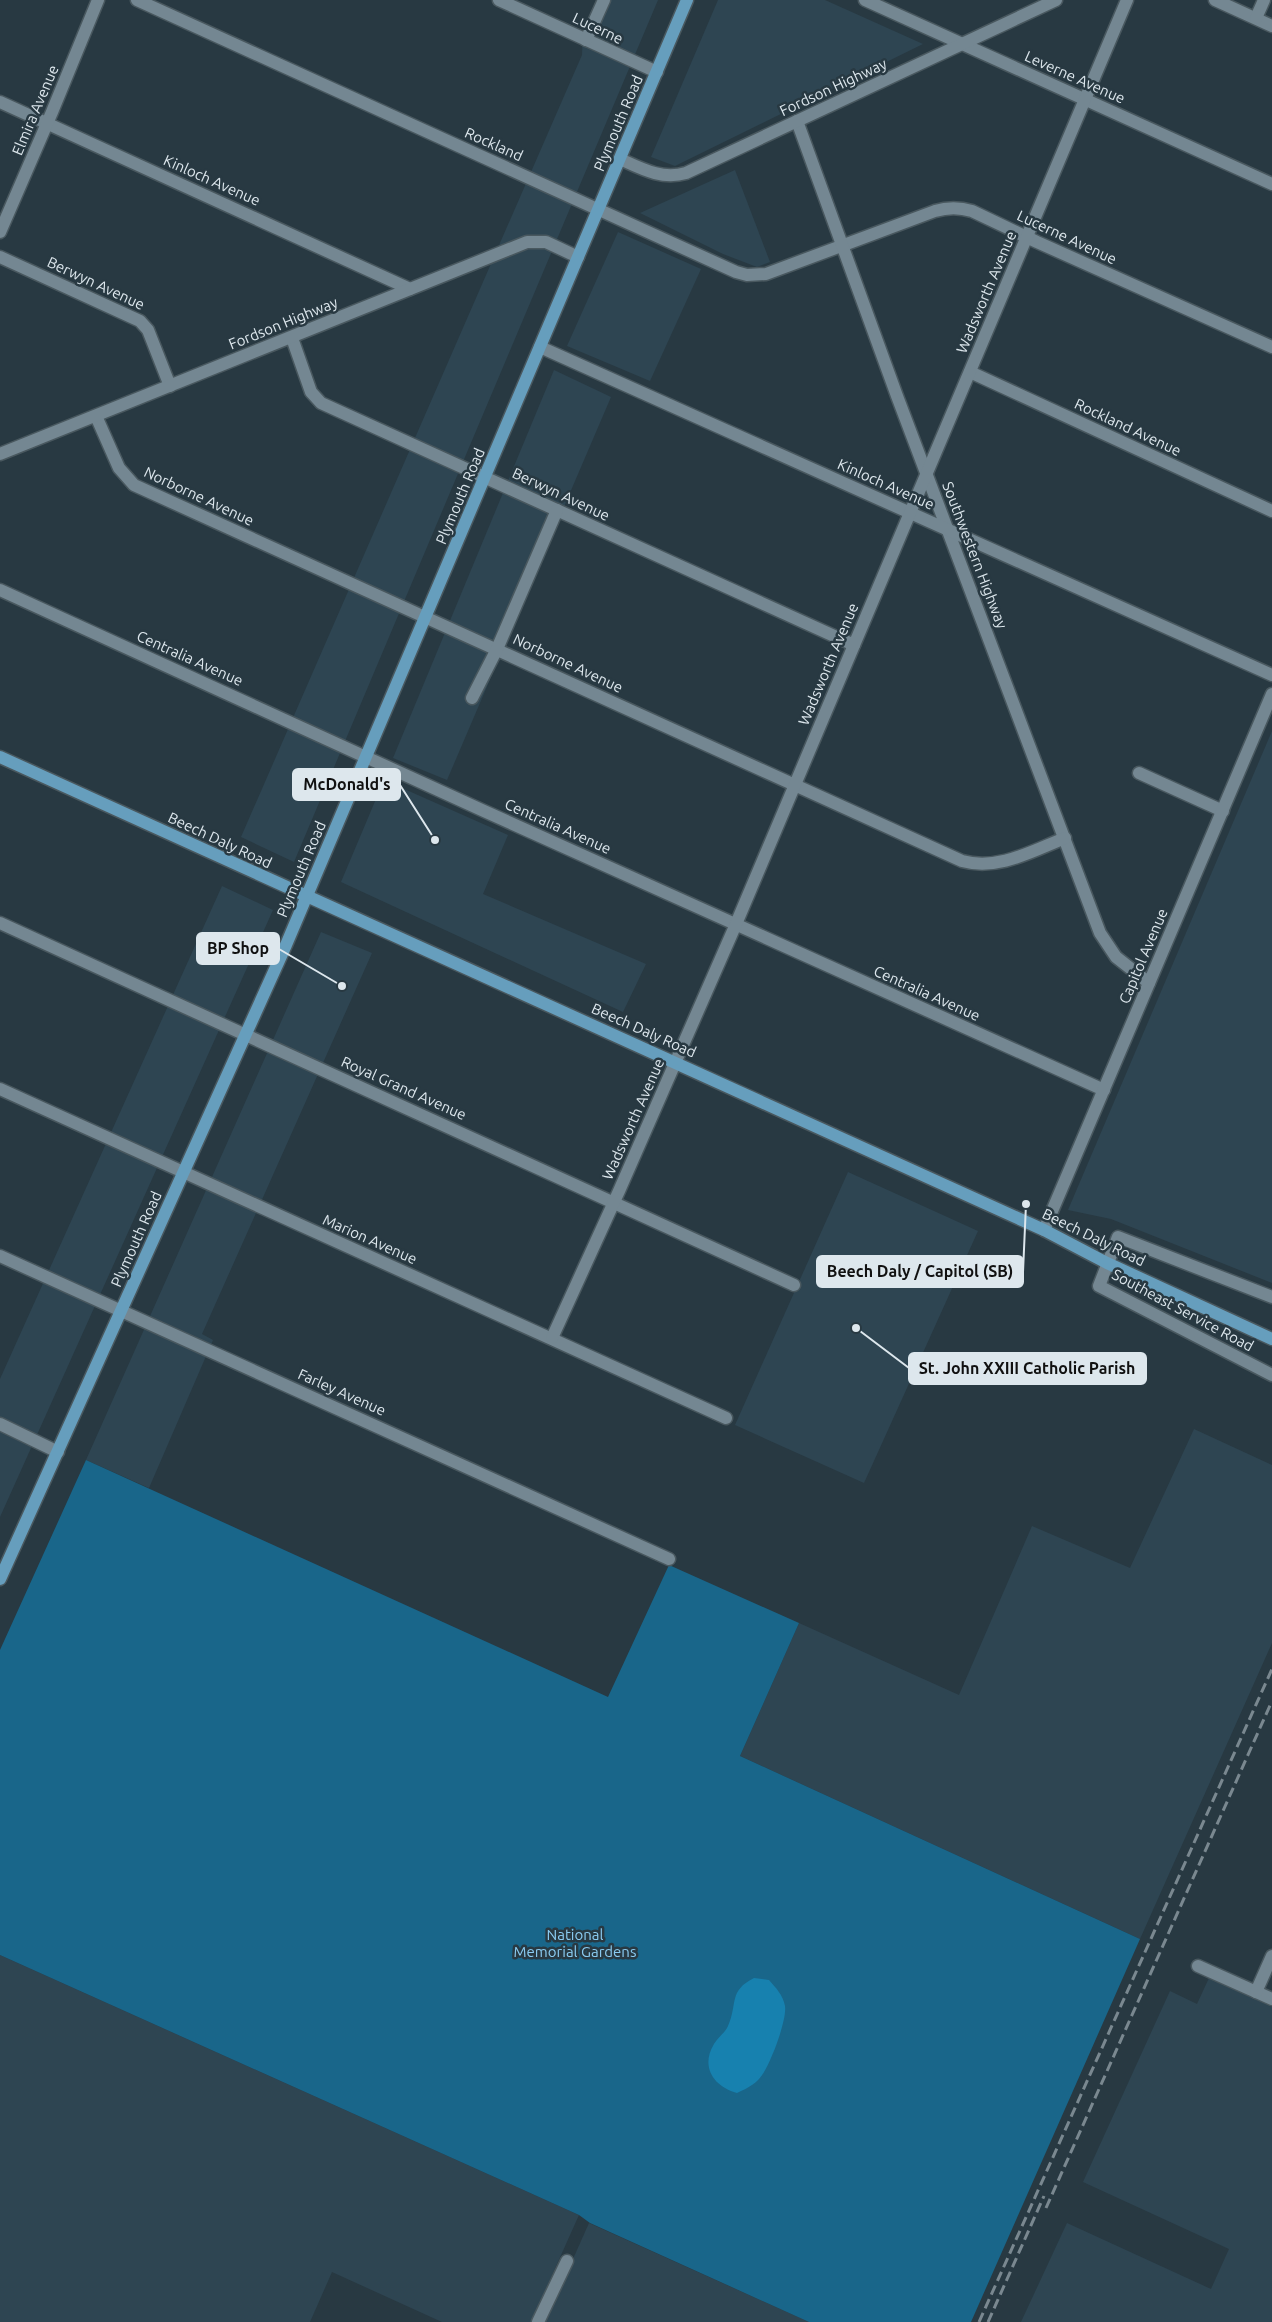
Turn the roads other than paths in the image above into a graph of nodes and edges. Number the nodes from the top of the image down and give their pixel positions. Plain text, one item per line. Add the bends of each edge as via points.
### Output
1 (98, 0) edge
2 (137, 0) edge
3 (499, 0) edge
4 (604, 0) edge
5 (688, 0) edge
6 (865, 0) edge
7 (1056, 0) edge
8 (1127, 0) edge
9 (1215, 0) edge
10 (1264, 0) edge
11 (1256, 18) junction
12 (1272, 26) edge
13 (586, 40) junction
14 (963, 44) junction
15 (657, 72) junction
16 (1086, 99) junction
17 (0, 102) edge
18 (797, 122) junction
19 (48, 123) junction
20 (620, 159) junction
21 (1272, 184) edge
22 (598, 209) junction
23 (0, 232) edge
24 (1028, 236) junction
25 (843, 246) junction
26 (0, 257) edge
27 (578, 257) junction
28 (410, 289) junction
29 (292, 338) junction
30 (540, 347) junction
31 (1272, 347) edge
32 (970, 372) junction
33 (170, 386) junction
34 (96, 416) junction
35 (0, 454) edge
36 (927, 473) junction
37 (486, 477) junction
38 (557, 510) junction
39 (1272, 511) edge
40 (910, 513) junction
41 (949, 530) junction
42 (0, 578) edge
43 (0, 590) edge
44 (426, 617) junction
45 (854, 645) junction
46 (497, 649) junction
47 (1272, 674) edge
48 (1272, 694) edge
49 (472, 698) dead end
50 (0, 757) edge
51 (367, 757) junction
52 (1139, 772) dead end
53 (794, 785) junction
54 (1223, 811) junction
55 (1065, 838) junction
56 (307, 897) junction
57 (0, 923) edge
58 (736, 924) junction
59 (1149, 983) junction
60 (246, 1034) junction
61 (676, 1062) junction
62 (0, 1089) edge
63 (1104, 1090) junction
64 (184, 1172) junction
65 (615, 1202) junction
66 (1044, 1230) junction
67 (0, 1256) edge
68 (1107, 1263) junction
69 (794, 1285) dead end
70 (1272, 1298) edge
71 (122, 1311) junction
72 (552, 1338) junction
73 (1272, 1339) edge
74 (1272, 1375) edge
75 (726, 1418) dead end
76 (0, 1424) edge
77 (58, 1452) junction
78 (669, 1559) dead end
79 (0, 1578) edge
80 (1272, 1956) edge
81 (1198, 1966) dead end
82 (1256, 1992) junction
83 (1272, 1999) edge
84 (567, 2261) dead end
85 (538, 2322) edge

1 - 19 street, Elmira Avenue
2 - 22 street, Rockland
3 - 13 street, Lucerne
4 - 13 street
5 - 15 main road, Plymouth Road
6 - 14 street, Leverne Avenue
7 - 14 street, Fordson Highway
8 - 16 street, Wadsworth Avenue
9 - 11 street
10 - 11 street
11 - 12 street
13 - 15 street, Lucerne
14 - 16 street, Leverne Avenue
14 - 18 street, Fordson Highway
15 - 20 main road, Plymouth Road
16 - 21 street, Leverne Avenue
16 - 24 street, Wadsworth Avenue
17 - 19 street, Kinloch Avenue
18 - 20 street, Fordson Highway via 680,175 656,174
18 - 25 street, Southwestern Highway
19 - 23 street, Elmira Avenue
19 - 28 street, Kinloch Avenue
20 - 22 main road, Plymouth Road
22 - 25 street, Rockland via 747,275 766,274
22 - 27 main road, Plymouth Road
24 - 25 street, Lucerne Avenue via 972,211 950,208
24 - 31 street, Lucerne Avenue
24 - 32 street, Wadsworth Avenue
25 - 36 street, Southwestern Highway
26 - 33 street, Berwyn Avenue via 140,321 148,330
27 - 28 street, Fordson Highway via 546,242 532,240
27 - 30 main road, Plymouth Road
28 - 29 street, Fordson Highway
29 - 33 street, Fordson Highway
29 - 37 street, Berwyn Avenue via 311,392 321,404
30 - 37 main road, Plymouth Road
30 - 40 street, Kinloch Avenue
32 - 36 street, Wadsworth Avenue
32 - 39 street, Rockland Avenue
33 - 34 street, Fordson Highway
34 - 35 street, Fordson Highway
34 - 44 street, Norborne Avenue via 119,468 134,485
36 - 40 street, Wadsworth Avenue
36 - 41 street, Southwestern Highway
37 - 38 street, Berwyn Avenue
37 - 44 main road, Plymouth Road
38 - 45 street, Berwyn Avenue
38 - 46 street
40 - 41 street, Kinloch Avenue
40 - 45 street, Wadsworth Avenue
41 - 47 street, Kinloch Avenue
41 - 55 street, Southwestern Highway
42 - 43 street
43 - 51 street, Centralia Avenue
44 - 46 street, Norborne Avenue
44 - 51 main road, Plymouth Road
45 - 53 street, Wadsworth Avenue
46 - 49 street
46 - 53 street, Norborne Avenue
48 - 54 street, Capitol Avenue
50 - 56 main road, Beech Daly Road
51 - 56 main road, Plymouth Road
51 - 58 street, Centralia Avenue
52 - 54 street
53 - 55 street, Norborne Avenue via 974,864 1001,863
53 - 58 street, Wadsworth Avenue
54 - 59 street, Capitol Avenue
55 - 59 street, Southwestern Highway via 1105,943 1116,957
56 - 60 main road, Plymouth Road
56 - 61 main road, Beech Daly Road
57 - 60 street, Royal Grand Avenue
58 - 61 street, Wadsworth Avenue
58 - 63 street, Centralia Avenue
59 - 63 street, Capitol Avenue
60 - 64 main road, Plymouth Road
60 - 65 street, Royal Grand Avenue
61 - 65 street, Wadsworth Avenue
61 - 66 main road, Beech Daly Road
62 - 64 street, Marion Avenue
63 - 66 street, Capitol Avenue
64 - 71 main road, Plymouth Road
64 - 72 street, Marion Avenue
65 - 69 street, Royal Grand Avenue
65 - 72 street, Wadsworth Avenue
66 - 68 main road, Beech Daly Road
67 - 71 street, Farley Avenue
68 - 70 street via 1118,1237
68 - 73 main road, Beech Daly Road
68 - 74 street, Southeast Service Road via 1099,1286
71 - 77 main road, Plymouth Road
71 - 78 street, Farley Avenue
72 - 75 street, Marion Avenue
76 - 77 street
77 - 79 main road, Plymouth Road
80 - 82 street
81 - 82 street
82 - 83 street
84 - 85 street

